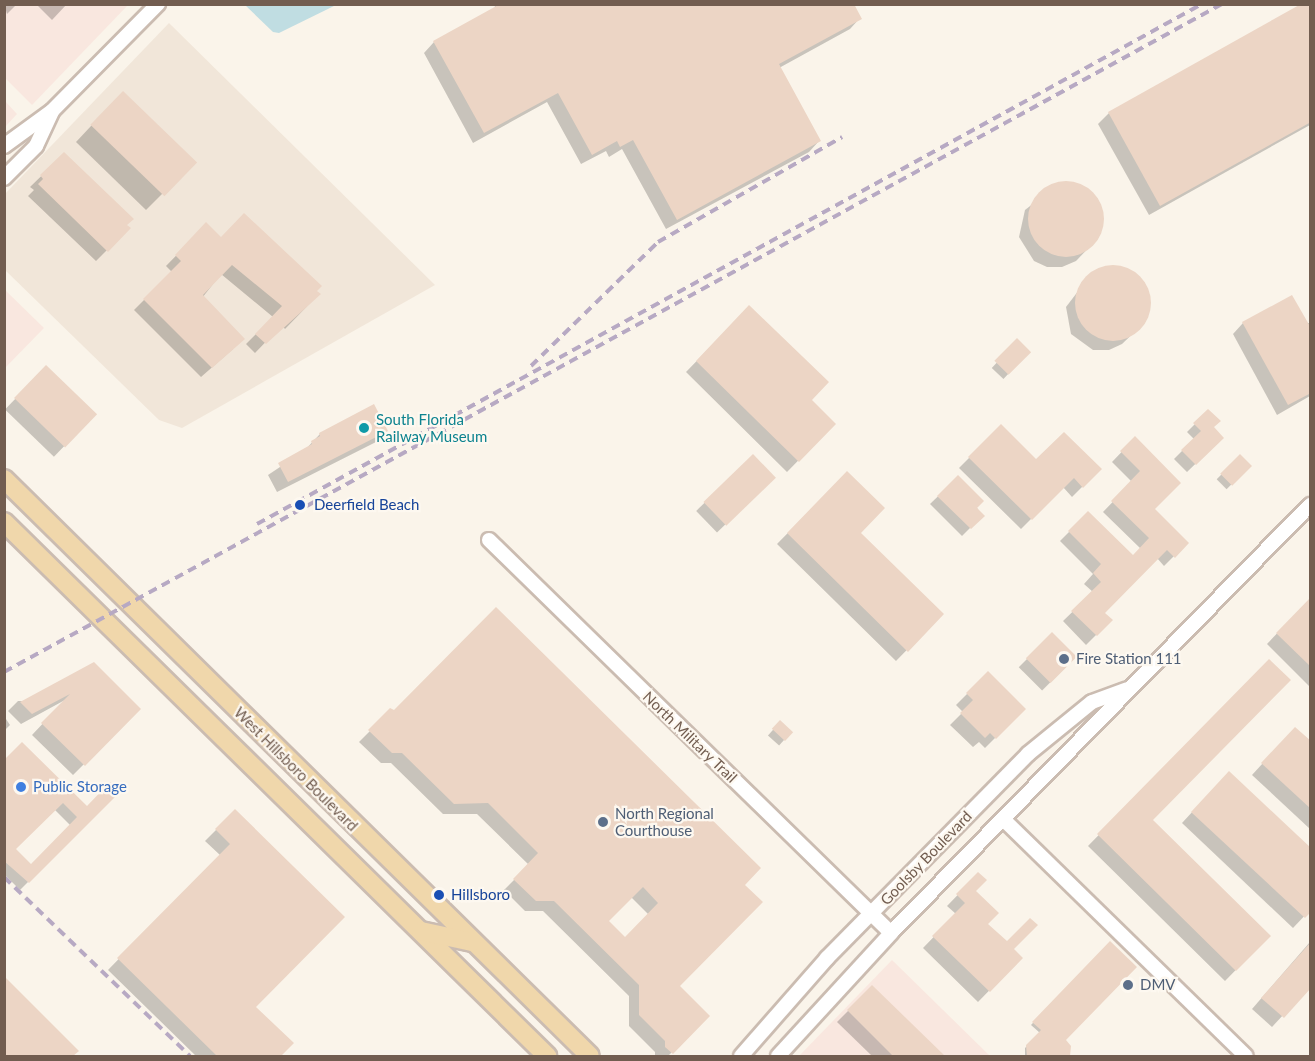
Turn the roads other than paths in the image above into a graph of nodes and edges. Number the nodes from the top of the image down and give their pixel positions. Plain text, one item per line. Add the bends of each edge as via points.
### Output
1 (158, 4) edge
2 (52, 111) junction
3 (4, 146) edge
4 (4, 178) edge
5 (4, 479) edge
6 (1311, 505) edge
7 (4, 522) edge
8 (489, 540) dead end
9 (1132, 687) junction
10 (219, 734) junction
11 (278, 751) junction
12 (1003, 819) junction
13 (871, 913) junction
14 (420, 930) junction
15 (891, 933) junction
16 (472, 942) junction
17 (547, 1056) edge
18 (590, 1056) edge
19 (741, 1056) edge
20 (778, 1056) edge
21 (1246, 1056) edge

1 - 2 street
2 - 3 street
2 - 4 street via 36,146
5 - 11 main road, West Hillsboro Boulevard
6 - 9 street, Goolsby Boulevard
7 - 10 main road, West Hillsboro Boulevard
8 - 13 street, North Military Trail
9 - 12 street, Goolsby Boulevard
9 - 13 street, Goolsby Boulevard via 1092,702 1028,754
10 - 11 main road via 232,730 247,733
10 - 14 main road, West Hillsboro Boulevard
11 - 16 main road, West Hillsboro Boulevard
12 - 15 street, Goolsby Boulevard
12 - 21 street
13 - 15 street, North Military Trail
13 - 19 street, Goolsby Boulevard
14 - 16 main road
14 - 17 main road, West Hillsboro Boulevard
15 - 20 street, Goolsby Boulevard
16 - 18 main road, West Hillsboro Boulevard

